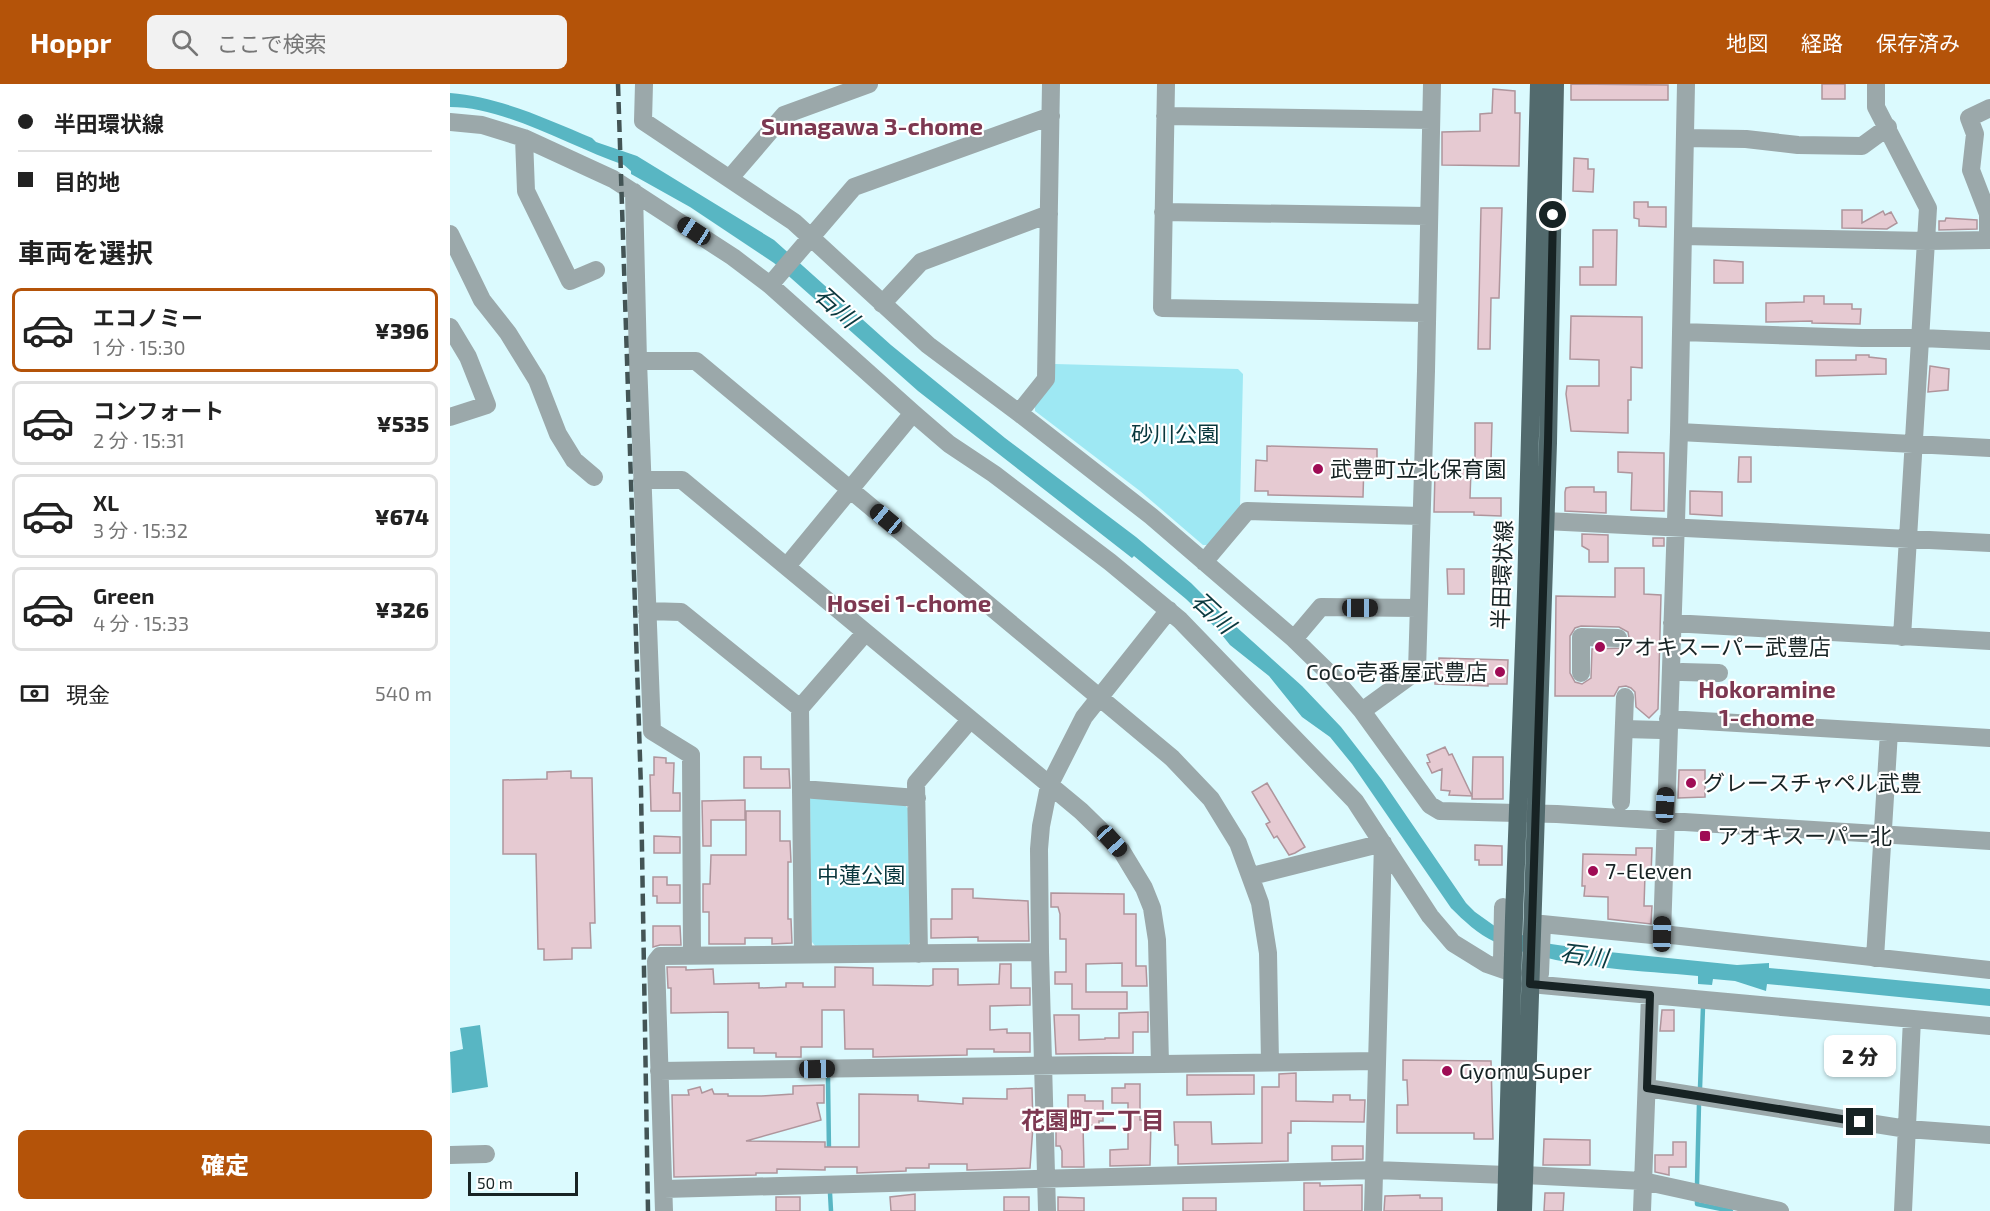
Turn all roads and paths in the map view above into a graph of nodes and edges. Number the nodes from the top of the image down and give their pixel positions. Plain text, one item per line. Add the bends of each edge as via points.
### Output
1 (644, 84) edge
2 (869, 84) edge
3 (1051, 84) edge
4 (1166, 84) edge
5 (1432, 84) edge
6 (1539, 84) edge
7 (1555, 84) edge
8 (1686, 84) edge
9 (1876, 84) edge
10 (1990, 108) edge
11 (1051, 116) junction
12 (1165, 116) junction
13 (1431, 120) junction
14 (450, 122) edge
15 (1888, 127) junction
16 (524, 138) junction
17 (1685, 138) junction
18 (730, 178) junction
19 (634, 192) junction
20 (1163, 212) junction
21 (1049, 214) junction
22 (1428, 216) junction
23 (450, 234) edge
24 (1683, 236) junction
25 (1989, 240) edge
26 (1927, 241) junction
27 (805, 242) junction
28 (596, 270) dead end
29 (770, 285) junction
30 (882, 304) junction
31 (1426, 313) junction
32 (450, 327) edge
33 (1681, 332) junction
34 (1920, 338) junction
35 (1990, 342) edge
36 (638, 361) junction
37 (913, 413) junction
38 (1019, 413) junction
39 (450, 417) edge
40 (1679, 432) junction
41 (1914, 444) junction
42 (1990, 448) edge
43 (594, 477) dead end
44 (642, 480) junction
45 (850, 489) junction
46 (1422, 516) junction
47 (1545, 521) junction
48 (1675, 527) junction
49 (1908, 538) junction
50 (1990, 543) edge
51 (1204, 562) junction
52 (787, 566) junction
53 (1418, 608) junction
54 (1169, 610) junction
55 (647, 611) junction
56 (1672, 623) junction
57 (865, 633) junction
58 (1902, 636) junction
59 (1618, 638) dead end
60 (1294, 639) junction
61 (1990, 641) edge
62 (1581, 673) dead end
63 (1719, 673) dead end
64 (1624, 697) dead end
65 (1101, 698) junction
66 (800, 708) junction
67 (1362, 711) junction
68 (970, 720) junction
69 (1670, 721) junction
70 (1624, 729) junction
71 (1888, 732) junction
72 (1990, 738) edge
73 (1049, 786) junction
74 (802, 789) junction
75 (917, 798) junction
76 (1621, 802) dead end
77 (1528, 814) junction
78 (1665, 821) junction
79 (1882, 834) junction
80 (1990, 841) edge
81 (1383, 843) junction
82 (1252, 876) junction
83 (1537, 924) junction
84 (1662, 934) junction
85 (1040, 952) junction
86 (919, 954) junction
87 (803, 955) junction
88 (692, 956) junction
89 (1875, 958) junction
90 (1990, 970) edge
91 (1521, 972) junction
92 (1650, 995) junction
93 (1912, 1019) junction
94 (1990, 1026) edge
95 (1377, 1061) junction
96 (1270, 1062) junction
97 (1160, 1064) junction
98 (1043, 1066) junction
99 (659, 1071) junction
100 (1647, 1088) junction
101 (1907, 1129) junction
102 (1990, 1135) edge
103 (486, 1154) dead end
104 (450, 1155) edge
105 (1375, 1170) junction
106 (1516, 1175) junction
107 (1046, 1179) junction
108 (1643, 1181) junction
109 (664, 1189) junction
110 (1744, 1207) edge
111 (664, 1211) edge
112 (1047, 1211) edge
113 (1373, 1211) edge
114 (1506, 1211) edge
115 (1523, 1211) edge
116 (1642, 1211) edge
117 (1780, 1211) edge
118 (1903, 1211) edge

1 - 18 street via 643,121
2 - 18 street via 784,115
3 - 11 street
4 - 12 street
5 - 13 street
6 - 77 main road, 半田環状線
7 - 47 main road, 半田環状線
8 - 17 street
9 - 15 street via 1876,107
10 - 25 street via 1969,118 1975,134 1971,170 1988,214
11 - 21 street
11 - 27 street via 854,187
12 - 13 street
12 - 20 street
13 - 22 street
14 - 16 street via 482,125
15 - 17 street via 1862,146
15 - 26 street via 1928,208
16 - 19 street
16 - 28 street via 526,191 570,281
17 - 24 street
18 - 27 street via 794,222
19 - 29 street
19 - 36 street
20 - 22 street
20 - 31 street via 1162,308
21 - 30 street via 921,262
21 - 38 street via 1046,379
22 - 31 street
23 - 43 street via 482,300 537,380 558,434 574,460
24 - 26 street
24 - 33 street
25 - 26 street
26 - 34 street
27 - 29 street
27 - 30 street
29 - 37 street
30 - 38 street via 928,345
31 - 46 street
32 - 39 street via 468,357 487,405
33 - 34 street
33 - 40 street
34 - 35 street
34 - 41 street
36 - 44 street
36 - 45 street via 696,361
37 - 45 street
37 - 54 street
38 - 51 street
40 - 41 street
40 - 48 street
41 - 42 street
41 - 49 street
44 - 52 street via 682,480
44 - 55 street
45 - 52 street
45 - 65 street
46 - 51 street via 1247,511
46 - 53 street
47 - 48 street
47 - 77 main road, 半田環状線
48 - 49 street
48 - 56 street
49 - 50 street
49 - 58 street
51 - 60 street
52 - 57 street
53 - 60 street via 1321,607
53 - 67 street via 1417,671
54 - 65 street
54 - 81 street via 1355,801
55 - 66 street via 681,612
55 - 88 street via 652,731 692,755
56 - 58 street
56 - 69 street
57 - 66 street
57 - 68 street
58 - 61 street
59 - 62 street via 1581,638
60 - 67 street
63 - 69 street via 1682,668
64 - 70 street
65 - 73 street via 1084,717
65 - 82 street via 1172,758 1211,799 1238,843
66 - 74 street
67 - 77 street via 1430,805 1440,811
68 - 73 street
68 - 75 street via 916,783
69 - 70 street
69 - 71 street
69 - 78 street
70 - 76 street
71 - 72 street
71 - 79 street
73 - 85 street via 1039,849
73 - 97 street via 1110,837 1127,859 1152,908 1157,940
74 - 75 street
74 - 87 street
75 - 86 street
77 - 78 street
77 - 83 main road, 半田環状線
77 - 91 main road, 半田環状線 via 1508,913
78 - 79 street
78 - 84 street
79 - 80 street
79 - 89 street
81 - 82 street
81 - 91 street via 1430,916 1454,943 1487,964
81 - 95 street
82 - 96 street via 1268,953
83 - 84 street
83 - 91 main road, 半田環状線
84 - 89 street
85 - 86 street
85 - 98 street
86 - 87 street
87 - 88 street
88 - 99 street via 660,956 656,961
89 - 90 street
91 - 92 street
91 - 106 main road, 半田環状線
92 - 93 street
92 - 100 street
93 - 94 street
93 - 101 street
95 - 96 street
95 - 105 street
96 - 97 street
97 - 98 street
98 - 99 street
98 - 107 street
99 - 109 street
100 - 101 street
100 - 108 street
101 - 102 street
101 - 118 street
103 - 104 street
105 - 106 street
105 - 107 street
105 - 113 street
106 - 108 street
106 - 114 main road, 半田環状線
106 - 115 main road, 半田環状線
107 - 109 street
107 - 112 street
108 - 110 street
108 - 116 street
109 - 111 street
110 - 117 street

